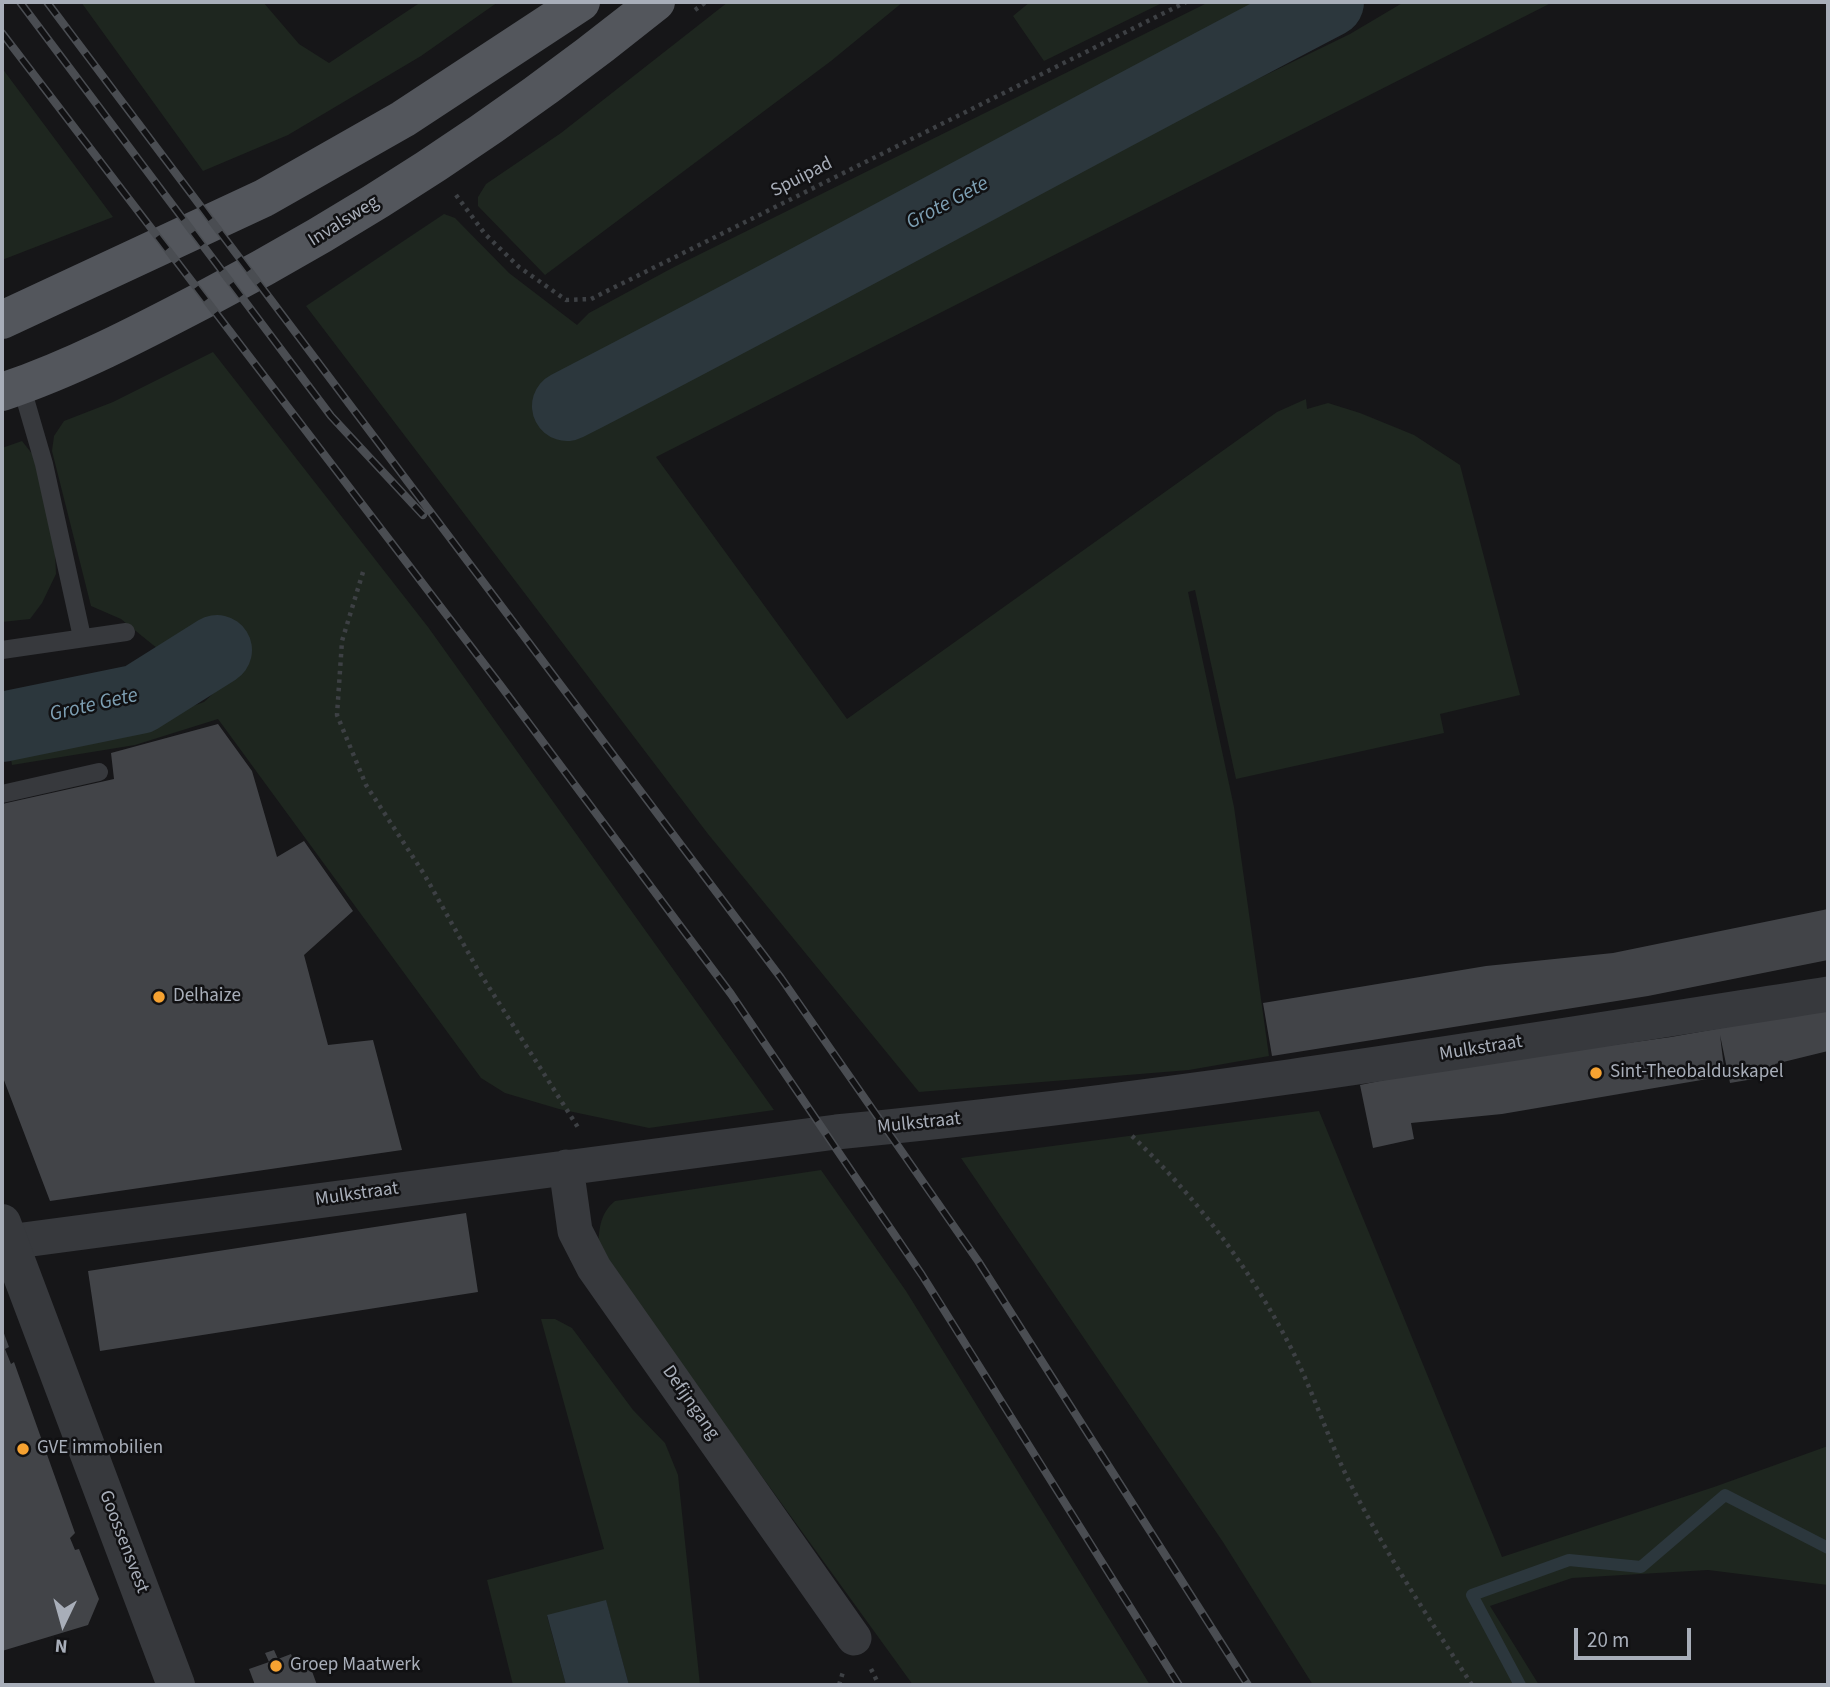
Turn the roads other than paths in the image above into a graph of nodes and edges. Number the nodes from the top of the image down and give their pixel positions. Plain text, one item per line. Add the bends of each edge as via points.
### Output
1 (581, 2) edge
2 (656, 2) edge
3 (2, 320) edge
4 (11, 389) edge
5 (126, 632) dead end
6 (82, 637) junction
7 (2, 650) edge
8 (99, 772) dead end
9 (2, 794) edge
10 (1828, 994) edge
11 (566, 1167) junction
12 (4, 1236) edge
13 (850, 1631) dead end
14 (176, 1685) edge

1 - 3 main road via 403,119 264,198
2 - 4 main road, Invalsweg via 585,60 440,163 300,249 155,325
4 - 6 lane via 44,464
5 - 6 lane
6 - 7 lane
8 - 9 lane
10 - 11 street, Mulkstraat via 1295,1078
11 - 12 street, Mulkstraat
11 - 13 street, Defijngang via 575,1231 594,1268
12 - 14 street, Goossensvest

